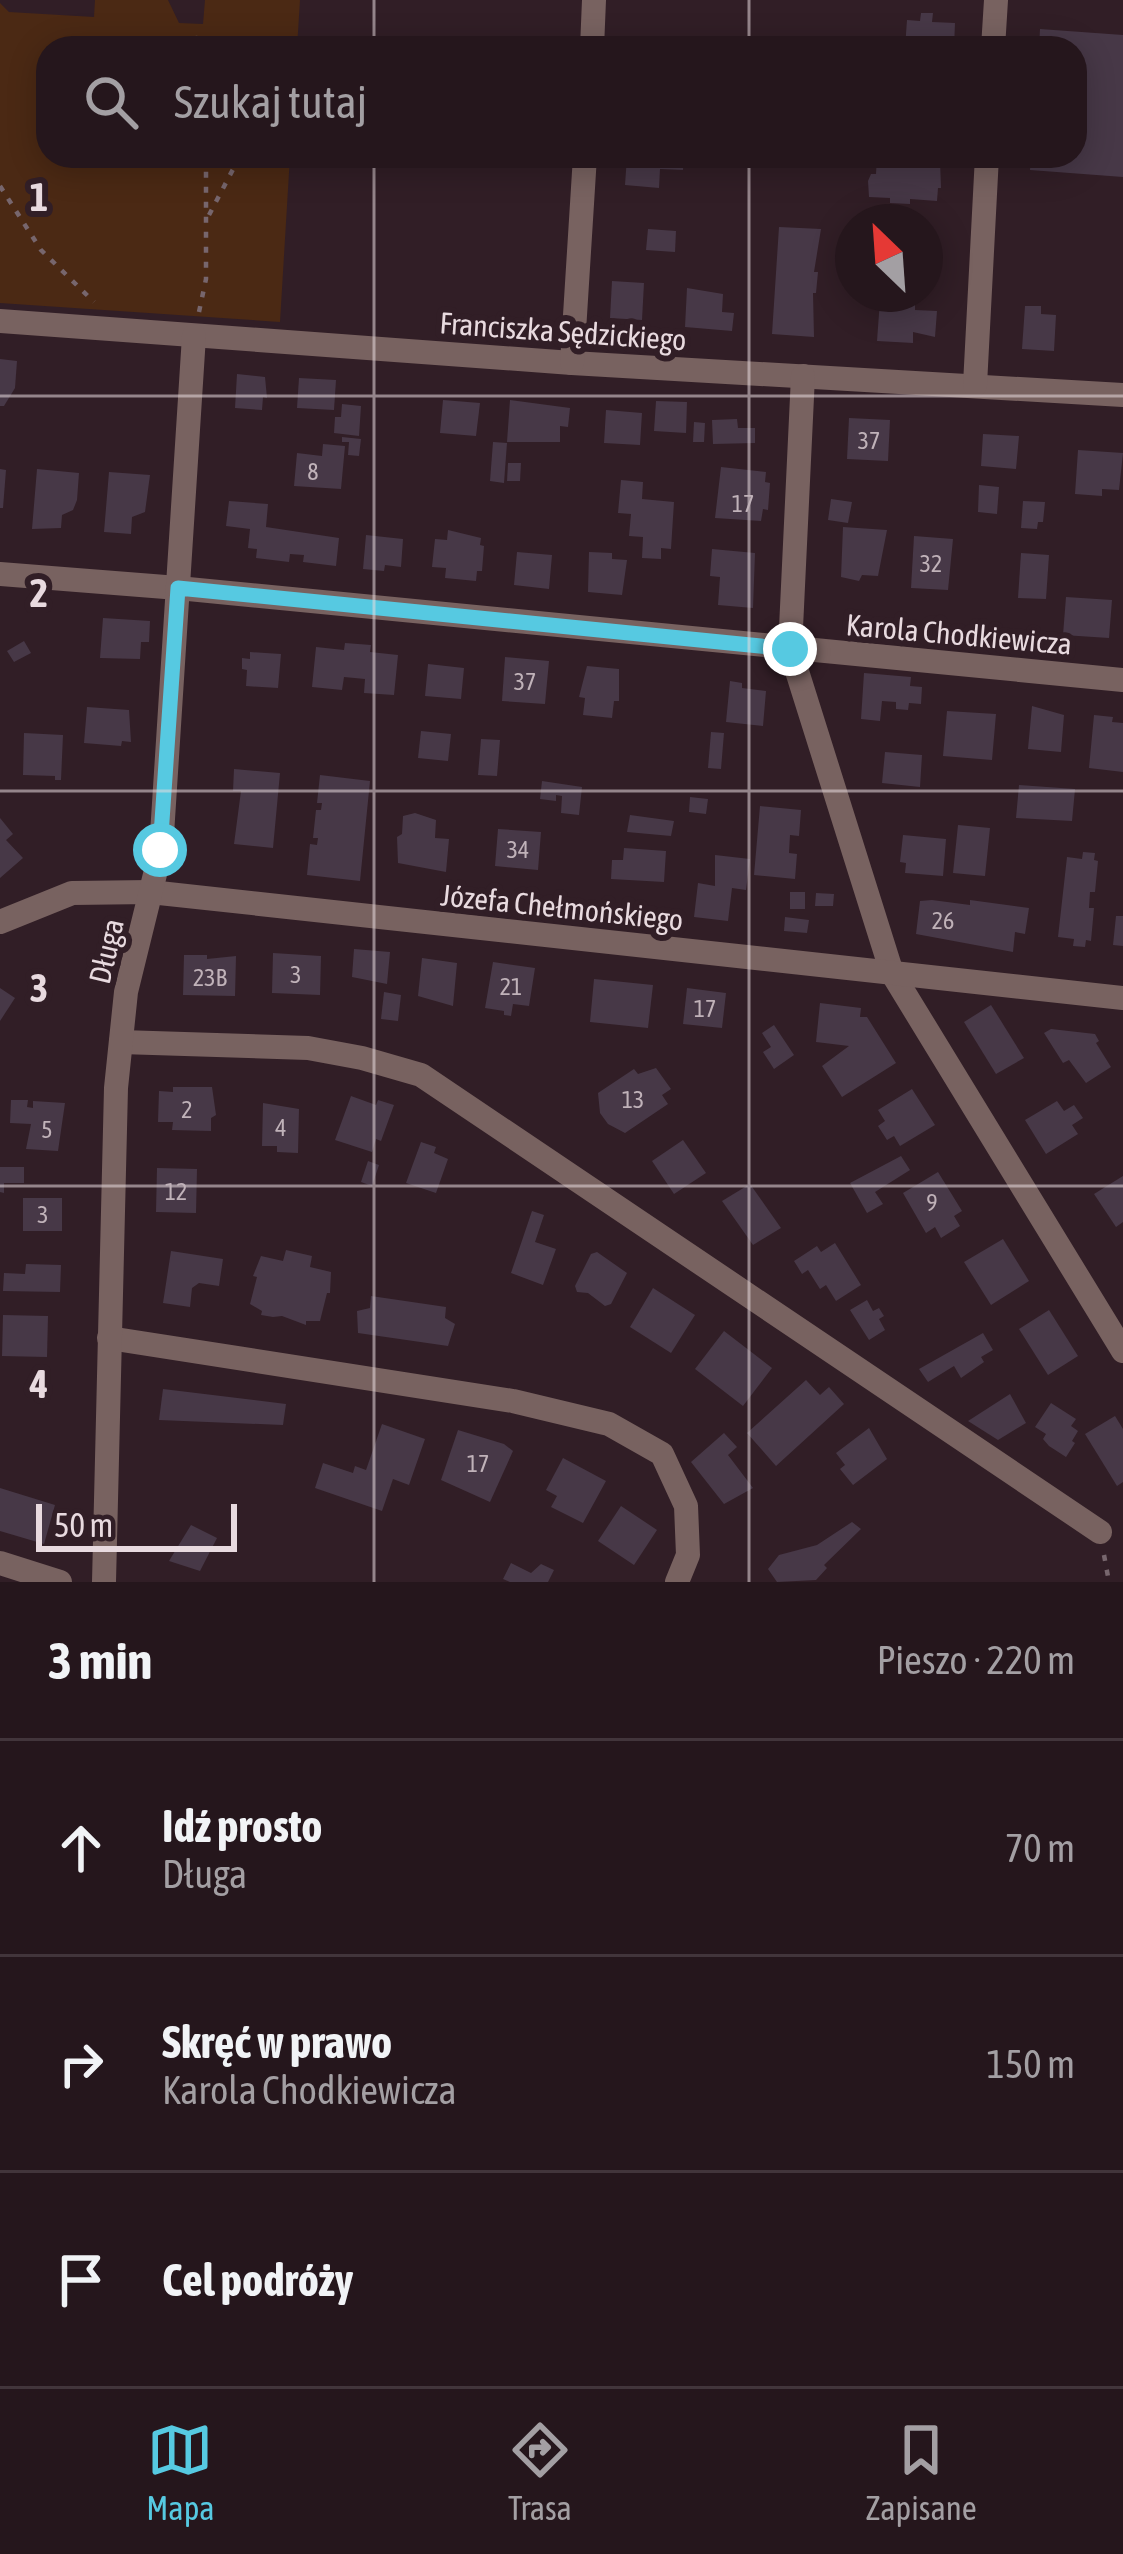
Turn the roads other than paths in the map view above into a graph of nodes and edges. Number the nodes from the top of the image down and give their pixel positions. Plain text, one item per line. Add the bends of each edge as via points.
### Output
1 (595, 0) edge
2 (996, 0) edge
3 (593, 36) edge
4 (994, 36) edge
5 (584, 168) edge
6 (986, 168) edge
7 (0, 321) edge
8 (194, 336) junction
9 (572, 363) junction
10 (803, 376) junction
11 (974, 385) junction
12 (1123, 395) edge
13 (0, 574) edge
14 (178, 588) junction
15 (790, 649) junction
16 (1123, 680) edge
17 (151, 892) junction
18 (0, 922) edge
19 (892, 974) junction
20 (1123, 998) edge
21 (121, 1042) junction
22 (109, 1338) junction
23 (1123, 1351) edge
24 (1100, 1532) dead end
25 (0, 1563) edge
26 (60, 1582) edge
27 (104, 1582) edge
28 (677, 1582) edge

1 - 3 street
2 - 4 street
5 - 9 street
6 - 11 street
7 - 8 street, Franciszka Sędzickiego
8 - 9 street, Franciszka Sędzickiego
8 - 14 street, Długa
9 - 10 street, Franciszka Sędzickiego
10 - 11 street, Franciszka Sędzickiego
10 - 15 street
11 - 12 street, Franciszka Sędzickiego
13 - 14 street, Karola Chodkiewicza
14 - 15 street, Karola Chodkiewicza
14 - 17 street, Długa
15 - 16 street, Karola Chodkiewicza
15 - 19 street
17 - 18 street, Józefa Chełmońskiego via 72,893
17 - 19 street, Józefa Chełmońskiego
17 - 21 street, Długa
19 - 20 street, Józefa Chełmońskiego
19 - 23 street
21 - 22 street, Długa
21 - 24 street via 308,1048 421,1075
22 - 27 street, Długa
22 - 28 street via 513,1401 609,1424 662,1454 686,1506 688,1556
25 - 26 street

